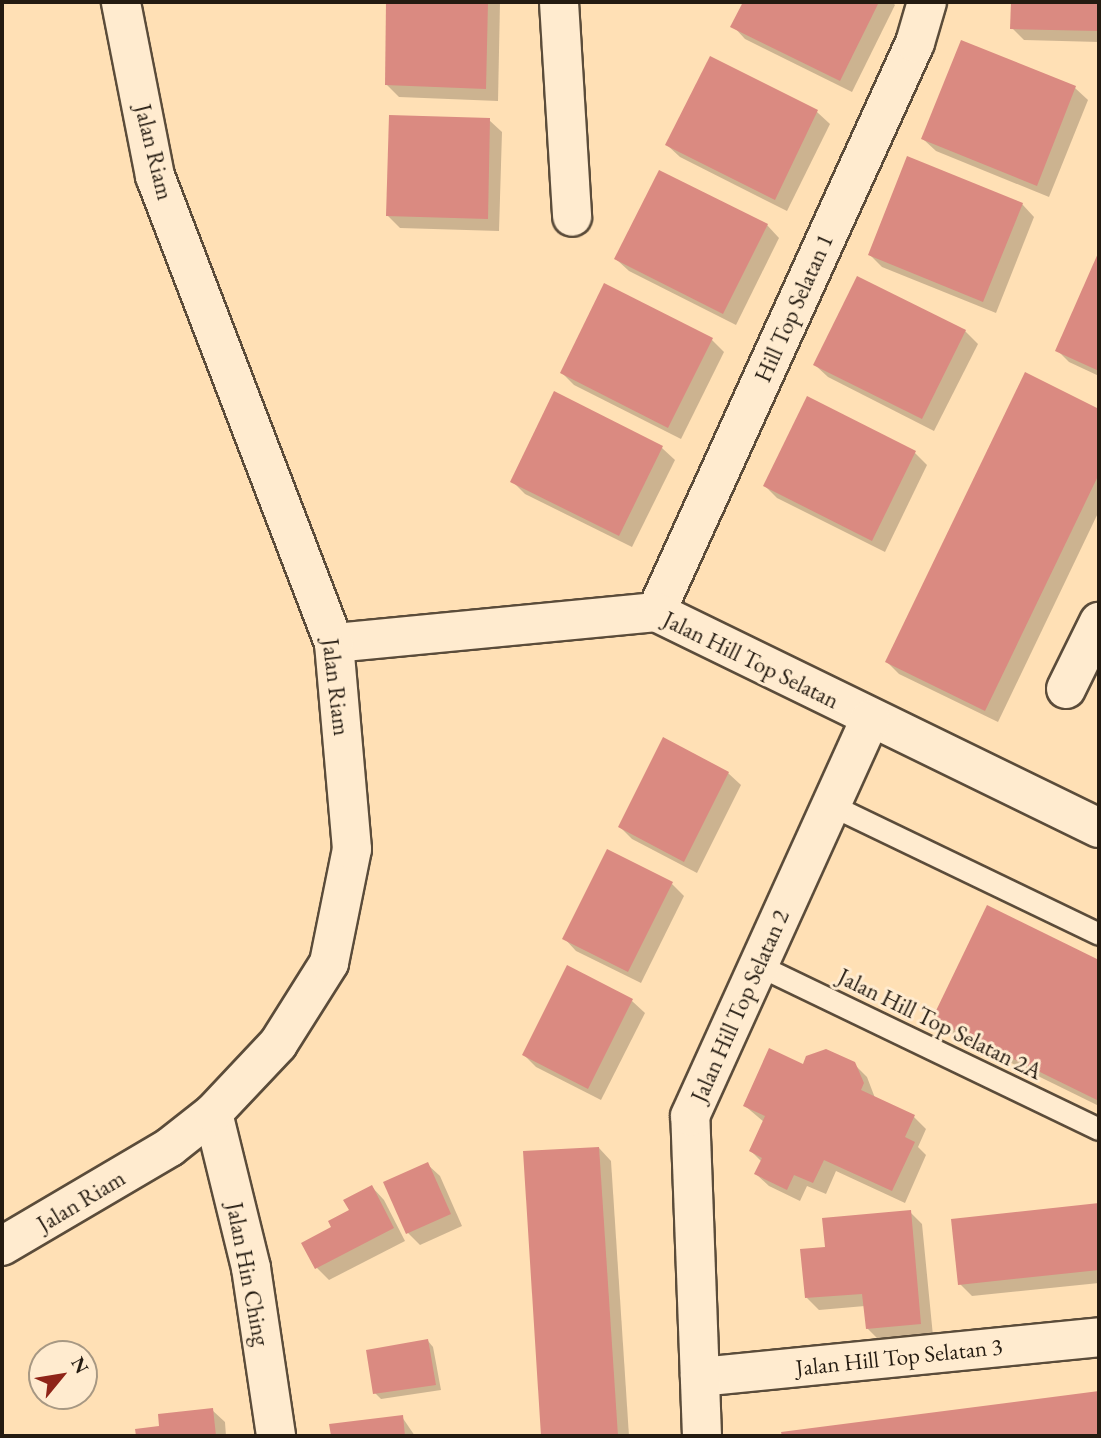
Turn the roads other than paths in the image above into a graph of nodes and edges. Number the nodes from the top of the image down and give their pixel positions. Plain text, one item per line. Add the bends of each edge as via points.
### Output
1 (121, 2) edge
2 (559, 2) edge
3 (927, 2) edge
4 (572, 217) dead end
5 (656, 612) junction
6 (1099, 622) edge
7 (334, 643) junction
8 (1066, 688) dead end
9 (870, 719) junction
10 (831, 805) junction
11 (1099, 828) edge
12 (1099, 934) edge
13 (758, 965) junction
14 (214, 1114) junction
15 (1099, 1129) edge
16 (2, 1247) edge
17 (1099, 1337) edge
18 (700, 1377) junction
19 (276, 1436) edge
20 (702, 1436) edge

1 - 7 street, Jalan Riam via 155,176
2 - 4 street
3 - 5 street, Hill Top Selatan 1 via 915,43
5 - 7 street, Jalan Hill Top Selatan
5 - 9 street, Jalan Hill Top Selatan
6 - 8 street
7 - 14 street, Jalan Riam via 352,849 329,963 278,1044
9 - 10 street, Jalan Hill Top Selatan 2
9 - 11 street, Jalan Hill Top Selatan
10 - 12 lane
10 - 13 street, Jalan Hill Top Selatan 2
13 - 15 lane, Jalan Hill Top Selatan 2A
13 - 18 street, Jalan Hill Top Selatan 2 via 690,1116
14 - 16 street, Jalan Riam via 170,1147
14 - 19 street, Jalan Hin Ching via 250,1268
17 - 18 street, Jalan Hill Top Selatan 3
18 - 20 street, Jalan Hill Top Selatan 2

